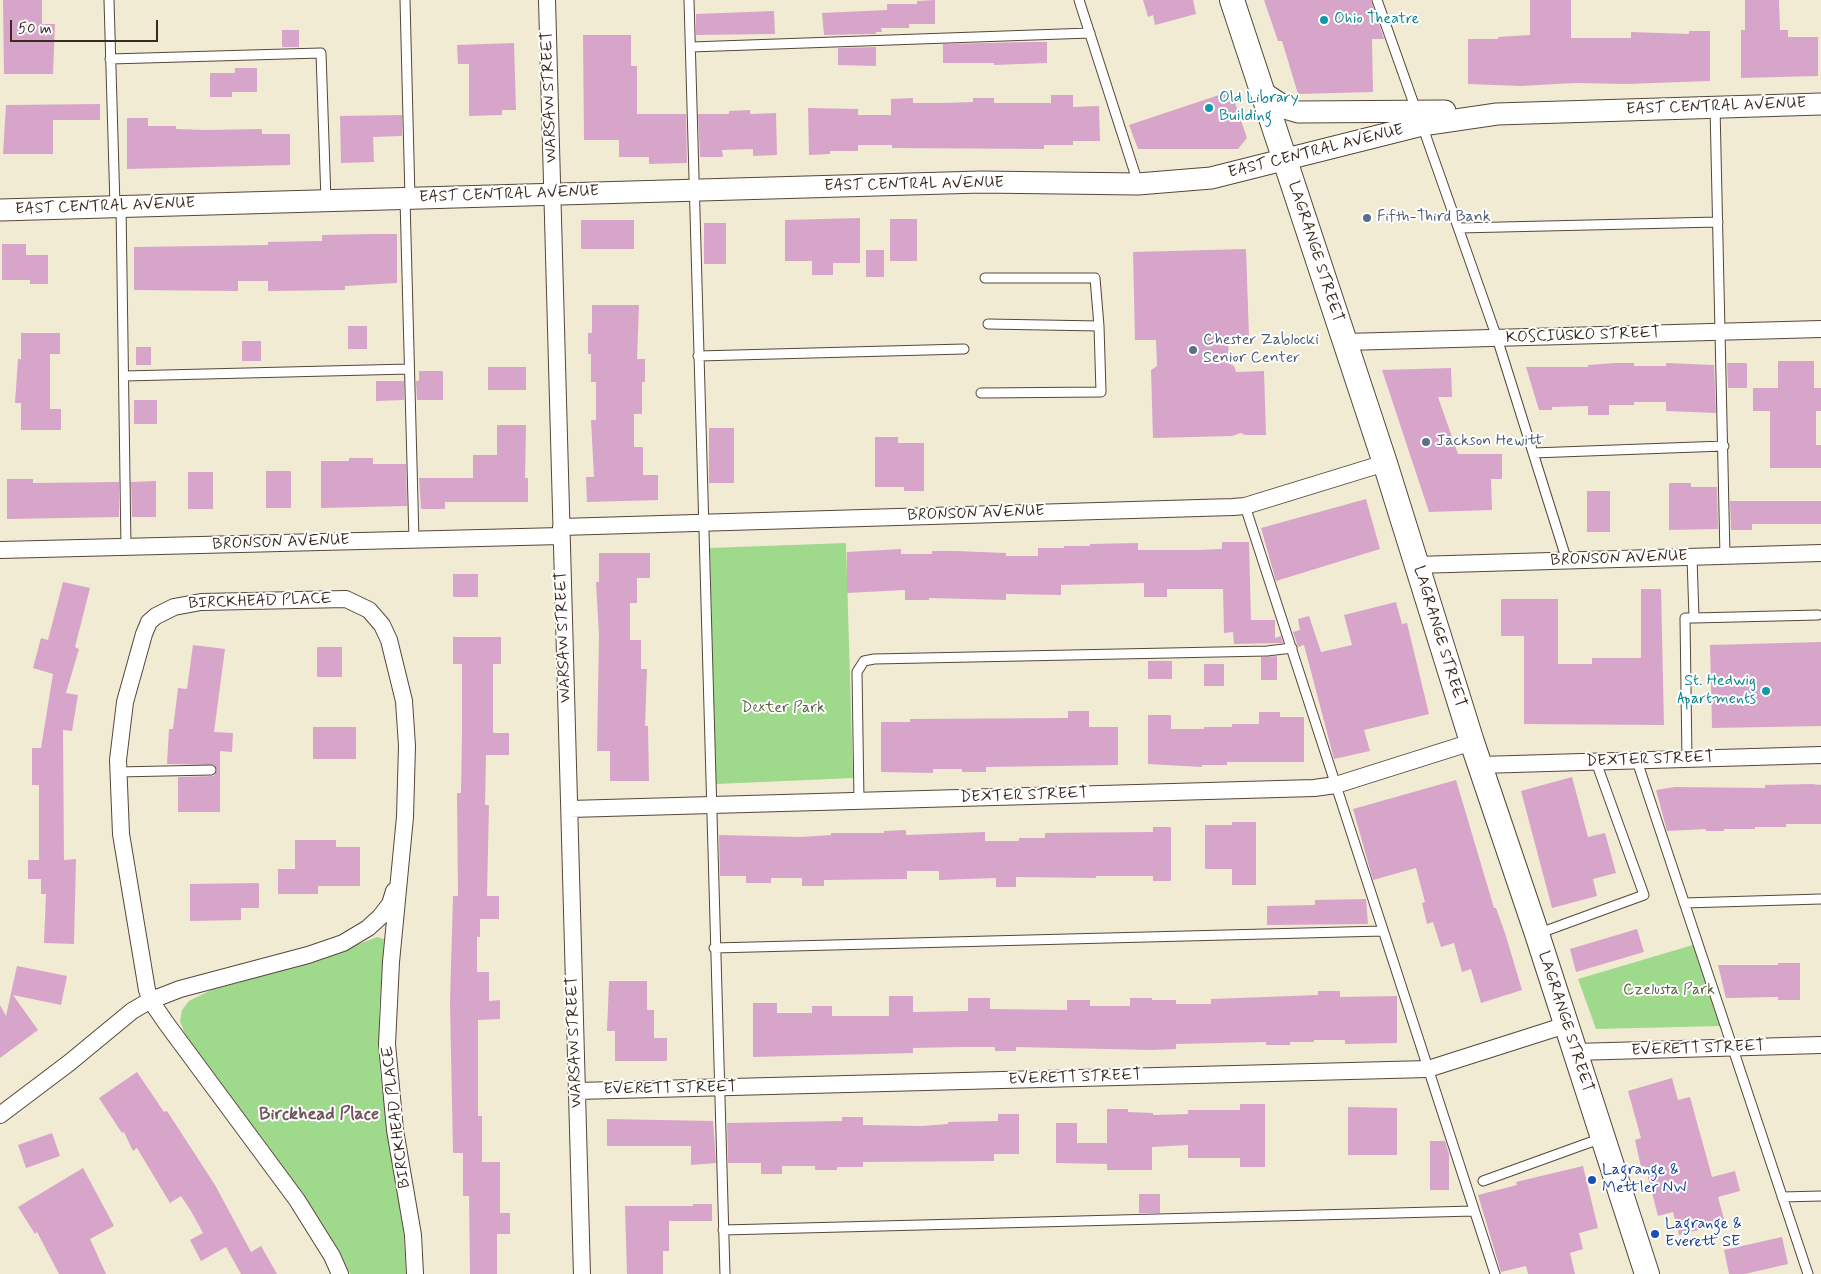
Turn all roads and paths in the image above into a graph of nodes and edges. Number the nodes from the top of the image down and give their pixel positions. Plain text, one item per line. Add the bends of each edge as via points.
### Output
1 (109, 0) edge
2 (405, 0) edge
3 (547, 0) edge
4 (689, 0) edge
5 (1080, 0) edge
6 (1232, 0) edge
7 (1377, 0) edge
8 (1090, 33) junction
9 (691, 46) junction
10 (110, 59) junction
11 (1262, 92) junction
12 (1821, 104) edge
13 (1715, 107) junction
14 (1419, 118) junction
15 (1285, 160) junction
16 (1138, 184) junction
17 (694, 190) junction
18 (553, 193) junction
19 (407, 199) junction
20 (326, 201) junction
21 (118, 206) junction
22 (0, 210) edge
23 (1718, 222) junction
24 (1459, 228) junction
25 (985, 278) dead end
26 (988, 324) dead end
27 (1099, 326) junction
28 (1821, 329) edge
29 (1721, 332) junction
30 (1497, 338) junction
31 (1345, 342) junction
32 (964, 349) dead end
33 (698, 356) junction
34 (409, 369) junction
35 (124, 376) junction
36 (981, 393) dead end
37 (1724, 446) junction
38 (1533, 453) junction
39 (1385, 464) junction
40 (1246, 506) junction
41 (702, 523) junction
42 (561, 531) junction
43 (414, 540) junction
44 (126, 548) junction
45 (0, 550) edge
46 (1821, 553) edge
47 (1725, 556) junction
48 (1692, 557) junction
49 (1567, 561) junction
50 (1416, 565) junction
51 (1818, 614) dead end
52 (1694, 618) junction
53 (1292, 648) junction
54 (1472, 742) junction
55 (1821, 755) edge
56 (1687, 759) junction
57 (1638, 761) junction
58 (1596, 762) junction
59 (1480, 765) junction
60 (211, 770) dead end
61 (118, 772) junction
62 (1336, 785) junction
63 (859, 801) junction
64 (710, 805) junction
65 (570, 809) junction
66 (401, 870) junction
67 (1821, 899) edge
68 (1684, 903) junction
69 (1383, 931) junction
70 (1537, 934) junction
71 (714, 948) junction
72 (150, 1001) junction
73 (1566, 1025) junction
74 (1821, 1045) edge
75 (1733, 1048) junction
76 (1575, 1052) junction
77 (1428, 1069) junction
78 (718, 1087) junction
79 (577, 1091) junction
80 (0, 1116) edge
81 (1603, 1138) junction
82 (1483, 1181) dead end
83 (1821, 1196) edge
84 (1782, 1197) junction
85 (1474, 1211) junction
86 (724, 1230) junction
87 (340, 1274) edge
88 (415, 1274) edge
89 (582, 1274) edge
90 (725, 1274) edge
91 (1495, 1274) edge
92 (1647, 1274) edge
93 (1808, 1274) edge

1 - 10 lane
2 - 19 lane
3 - 18 street, WARSAW STREET
4 - 9 lane
5 - 8 lane
6 - 11 main road, LAGRANGE STREET
7 - 14 lane
8 - 9 lane
8 - 16 lane
9 - 17 lane
10 - 20 lane via 321,53
10 - 21 lane
11 - 14 street via 1298,112
11 - 15 main road, LAGRANGE STREET
12 - 13 street, EAST CENTRAL AVENUE
13 - 14 street, EAST CENTRAL AVENUE
13 - 23 lane
14 - 15 street, EAST CENTRAL AVENUE
14 - 24 lane
15 - 16 street, EAST CENTRAL AVENUE via 1211,178
15 - 31 main road, LAGRANGE STREET
16 - 17 street, EAST CENTRAL AVENUE via 981,182
17 - 18 street, EAST CENTRAL AVENUE
17 - 33 lane
18 - 19 street, EAST CENTRAL AVENUE
18 - 42 street, WARSAW STREET
19 - 20 street, EAST CENTRAL AVENUE
19 - 34 lane
20 - 21 street, EAST CENTRAL AVENUE
21 - 22 street, EAST CENTRAL AVENUE
21 - 35 lane
23 - 24 lane
23 - 29 lane
24 - 30 lane
25 - 27 lane via 1095,278
26 - 27 lane
27 - 36 lane via 1101,392
28 - 29 street, KOSCIUSKO STREET
29 - 30 street, KOSCIUSKO STREET
29 - 37 lane
30 - 31 street, KOSCIUSKO STREET
30 - 38 lane
31 - 39 main road, LAGRANGE STREET
32 - 33 lane
33 - 41 lane
34 - 35 lane
34 - 43 lane
35 - 44 lane
37 - 38 lane
37 - 47 lane
38 - 49 lane
39 - 40 street, BRONSON AVENUE
39 - 50 main road, LAGRANGE STREET
40 - 41 street, BRONSON AVENUE
40 - 53 lane
41 - 42 street, BRONSON AVENUE
41 - 64 lane
42 - 43 street, BRONSON AVENUE
42 - 65 street, WARSAW STREET
43 - 44 street, BRONSON AVENUE
44 - 45 street, BRONSON AVENUE
46 - 47 street, BRONSON AVENUE
47 - 48 street, BRONSON AVENUE
48 - 49 street, BRONSON AVENUE
48 - 52 lane
49 - 50 street, BRONSON AVENUE
50 - 54 main road, LAGRANGE STREET
51 - 52 lane
52 - 56 lane via 1685,618
53 - 62 lane
53 - 63 lane via 1266,652 884,658 864,661 857,672
54 - 59 main road, LAGRANGE STREET
54 - 62 street, DEXTER STREET
55 - 56 street, DEXTER STREET
56 - 57 street, DEXTER STREET
57 - 58 street, DEXTER STREET
57 - 68 lane
58 - 59 street, DEXTER STREET
58 - 70 lane via 1644,895
59 - 70 main road, LAGRANGE STREET
60 - 61 lane
61 - 66 street, BIRCKHEAD PLACE via 124,702 149,622 162,611 200,602 355,601 369,610 382,625 396,660 403,694 407,764
61 - 72 street, BIRCKHEAD PLACE via 121,834
62 - 63 street, DEXTER STREET
62 - 69 lane
63 - 64 street, DEXTER STREET
64 - 65 street, DEXTER STREET
64 - 71 lane
65 - 79 street, WARSAW STREET
66 - 72 street, BIRCKHEAD PLACE via 390,904 358,935 308,955 194,985
66 - 88 street, BIRCKHEAD PLACE via 390,962 387,1044 392,1100 413,1235
67 - 68 lane
68 - 75 lane
69 - 71 lane
69 - 77 lane
70 - 73 main road, LAGRANGE STREET
71 - 78 lane
72 - 80 street, BIRCKHEAD PLACE via 132,1011
72 - 87 street, BIRCKHEAD PLACE via 297,1200
73 - 76 main road, LAGRANGE STREET
73 - 77 street, EVERETT STREET
74 - 75 street, EVERETT STREET
75 - 76 street, EVERETT STREET
75 - 84 lane
76 - 81 main road, LAGRANGE STREET
77 - 78 street, EVERETT STREET
77 - 85 lane
78 - 79 street, EVERETT STREET
78 - 86 lane
79 - 89 street, WARSAW STREET
81 - 82 lane
81 - 92 main road, LAGRANGE STREET
83 - 84 lane
84 - 93 lane
85 - 86 lane
85 - 91 lane
86 - 90 lane

